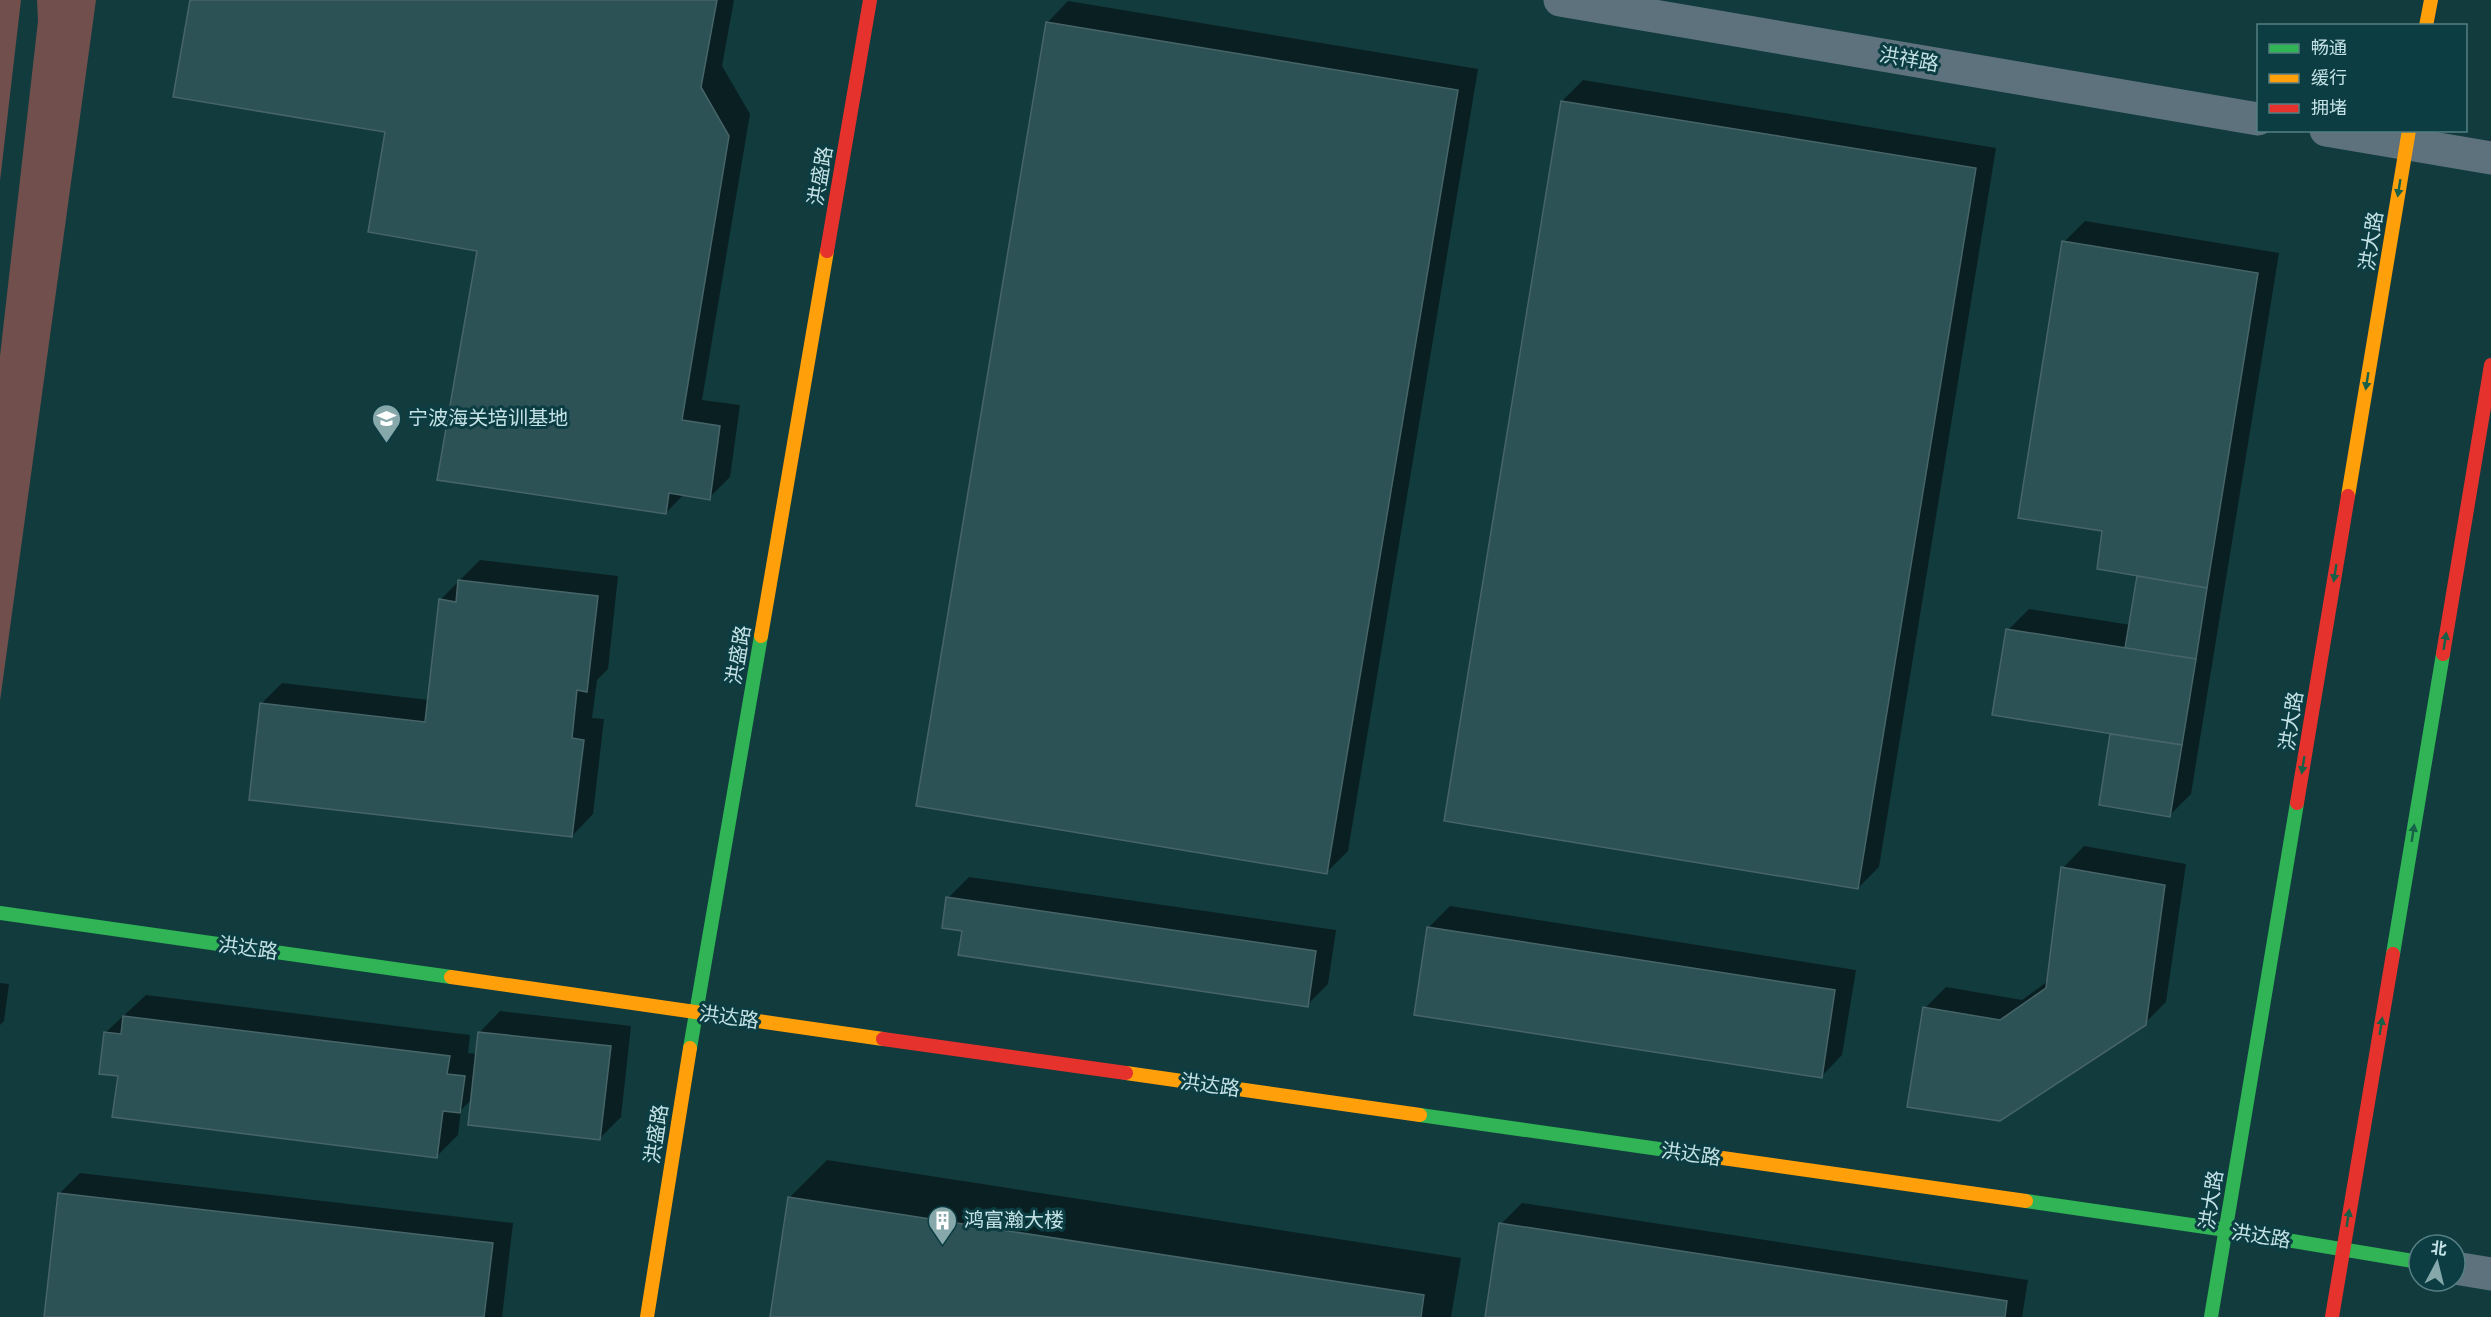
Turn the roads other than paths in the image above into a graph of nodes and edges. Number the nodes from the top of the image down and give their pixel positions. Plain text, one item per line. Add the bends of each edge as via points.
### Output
1 (870, 0) edge
2 (1560, 0) edge
3 (2430, 0) edge
4 (2426, 24) edge
5 (2257, 119) edge
6 (2349, 132) edge
7 (2408, 137) edge
8 (2491, 158) edge
9 (2491, 365) edge
10 (0, 913) edge
11 (696, 1012) junction
12 (2226, 1230) junction
13 (2343, 1249) junction
14 (2407, 1260) edge
15 (2467, 1270) edge
16 (2491, 1274) edge
17 (647, 1317) edge
18 (2211, 1317) edge
19 (2332, 1317) edge

1 - 11 street, 洪盛路
2 - 5 street, 洪祥路
3 - 4 street
6 - 7 street
7 - 8 street
7 -> 12 street, 洪大路
13 -> 9 street
10 - 11 street, 洪达路
11 - 12 street, 洪达路
11 - 17 street, 洪盛路
12 - 13 street, 洪达路
12 - 18 street, 洪大路
13 - 14 street, 洪达路
13 - 19 street
15 - 16 street

